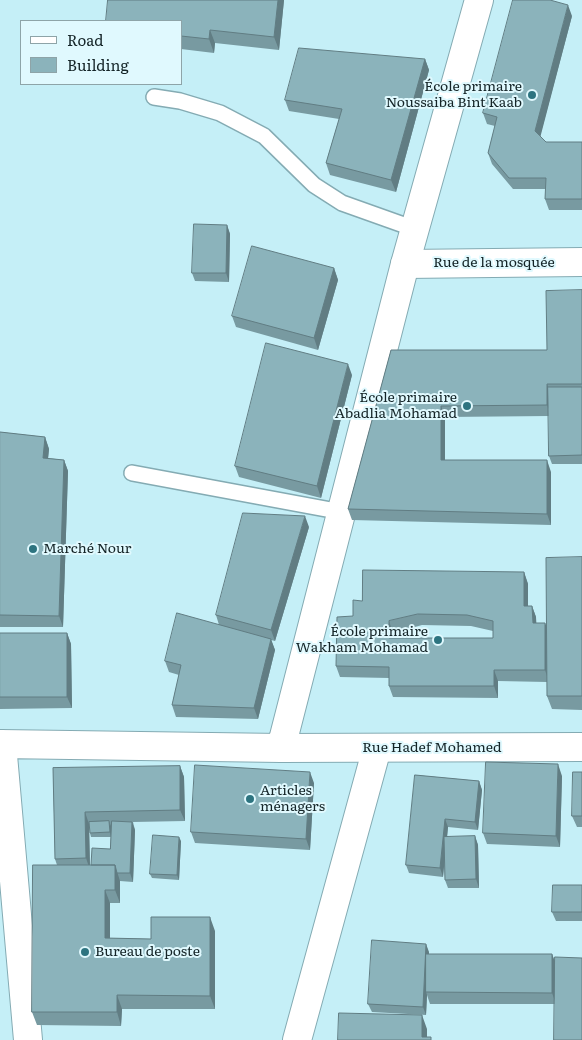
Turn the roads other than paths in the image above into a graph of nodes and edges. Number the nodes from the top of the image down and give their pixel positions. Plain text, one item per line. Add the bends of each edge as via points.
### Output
1 (479, 0) edge
2 (154, 97) dead end
3 (415, 228) junction
4 (582, 262) edge
5 (405, 264) junction
6 (132, 473) dead end
7 (342, 512) junction
8 (1, 744) edge
9 (582, 747) edge
10 (281, 748) junction
11 (377, 748) junction
12 (28, 1040) edge
13 (296, 1040) edge

1 - 3 street
2 - 3 lane via 220,113 264,136 314,185 342,203
3 - 5 street
4 - 5 street, Rue de la mosquée
5 - 7 street
6 - 7 lane
7 - 10 street
8 - 10 street, Rue Hadef Mohamed
8 - 12 street
9 - 11 street, Rue Hadef Mohamed
10 - 11 street, Rue Hadef Mohamed
11 - 13 street

